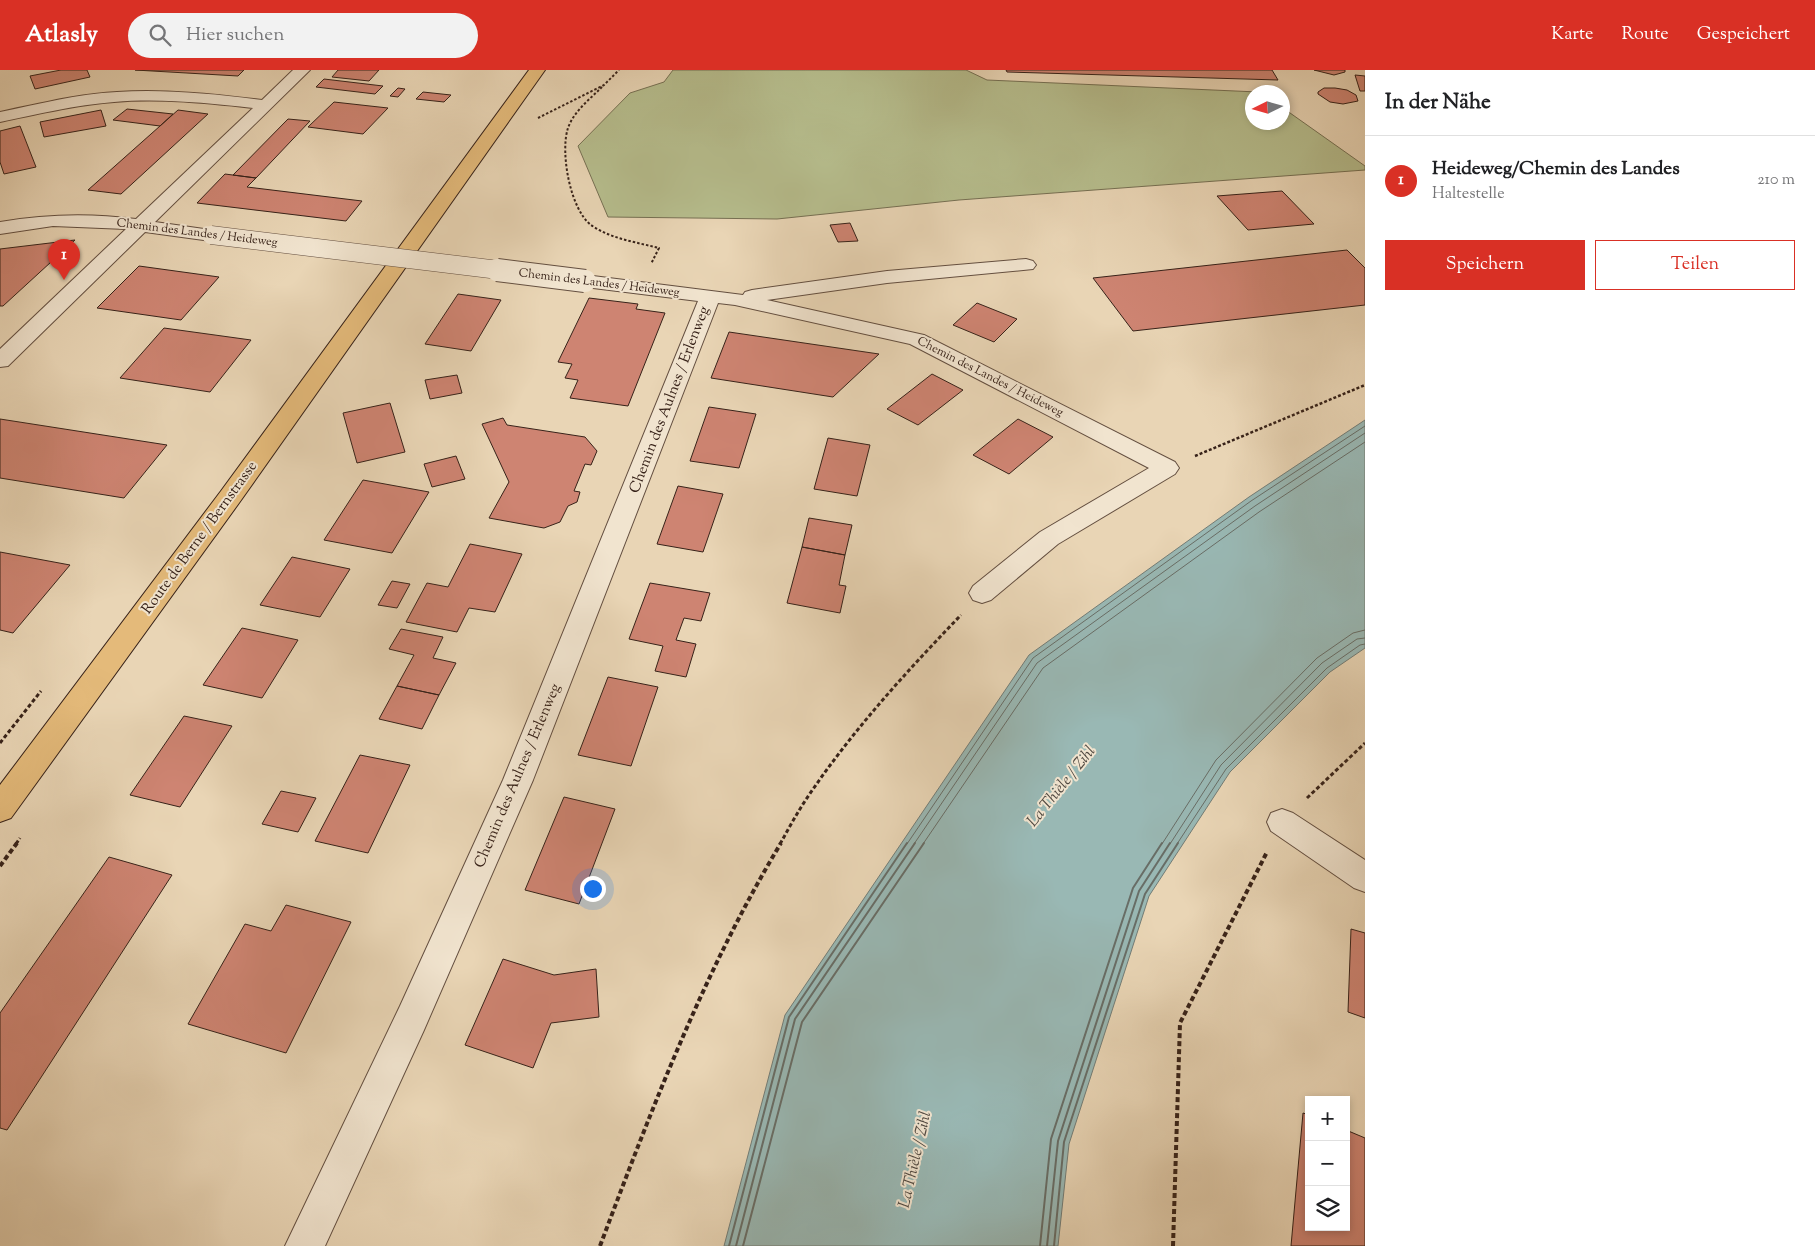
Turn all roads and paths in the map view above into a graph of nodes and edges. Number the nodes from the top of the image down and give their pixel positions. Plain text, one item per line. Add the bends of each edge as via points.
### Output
1 (302, 70) edge
2 (537, 70) edge
3 (619, 70) edge
4 (604, 85) junction
5 (265, 105) junction
6 (0, 117) edge
7 (532, 121) dead end
8 (140, 225) junction
9 (0, 228) edge
10 (1026, 265) dead end
11 (640, 288) junction
12 (722, 298) junction
13 (0, 361) edge
14 (1365, 385) edge
15 (1167, 468) junction
16 (982, 593) joint
17 (1365, 744) edge
18 (0, 809) edge
19 (1282, 822) junction
20 (1365, 878) edge
21 (305, 1246) edge
22 (600, 1246) edge
23 (1173, 1246) edge

1 - 5 street
2 - 18 highway, Route de Berne / Bernstrasse via 157,598
3 - 4 path
4 - 7 path
4 - 11 path via 575,116 567,130 565,150 575,204 581,215 592,226 617,237 658,248
5 - 6 street via 186,97 130,96 75,102
5 - 8 street
8 - 9 street, Chemin des Landes / Heideweg via 54,220
8 - 11 street, Chemin des Landes / Heideweg, bridge
8 - 13 street
10 - 12 street via 887,277
11 - 12 street, Chemin des Landes / Heideweg
12 - 15 street, Chemin des Landes / Heideweg via 917,339
12 - 21 street, Chemin des Aulnes / Erlenweg via 703,318 518,780 412,1018
14 - 15 path
15 - 16 street via 1049,538
16 - 22 path via 908,670 856,733 809,795 763,872 720,955 654,1103
17 - 19 path
19 - 20 street
19 - 23 path via 1180,1023

